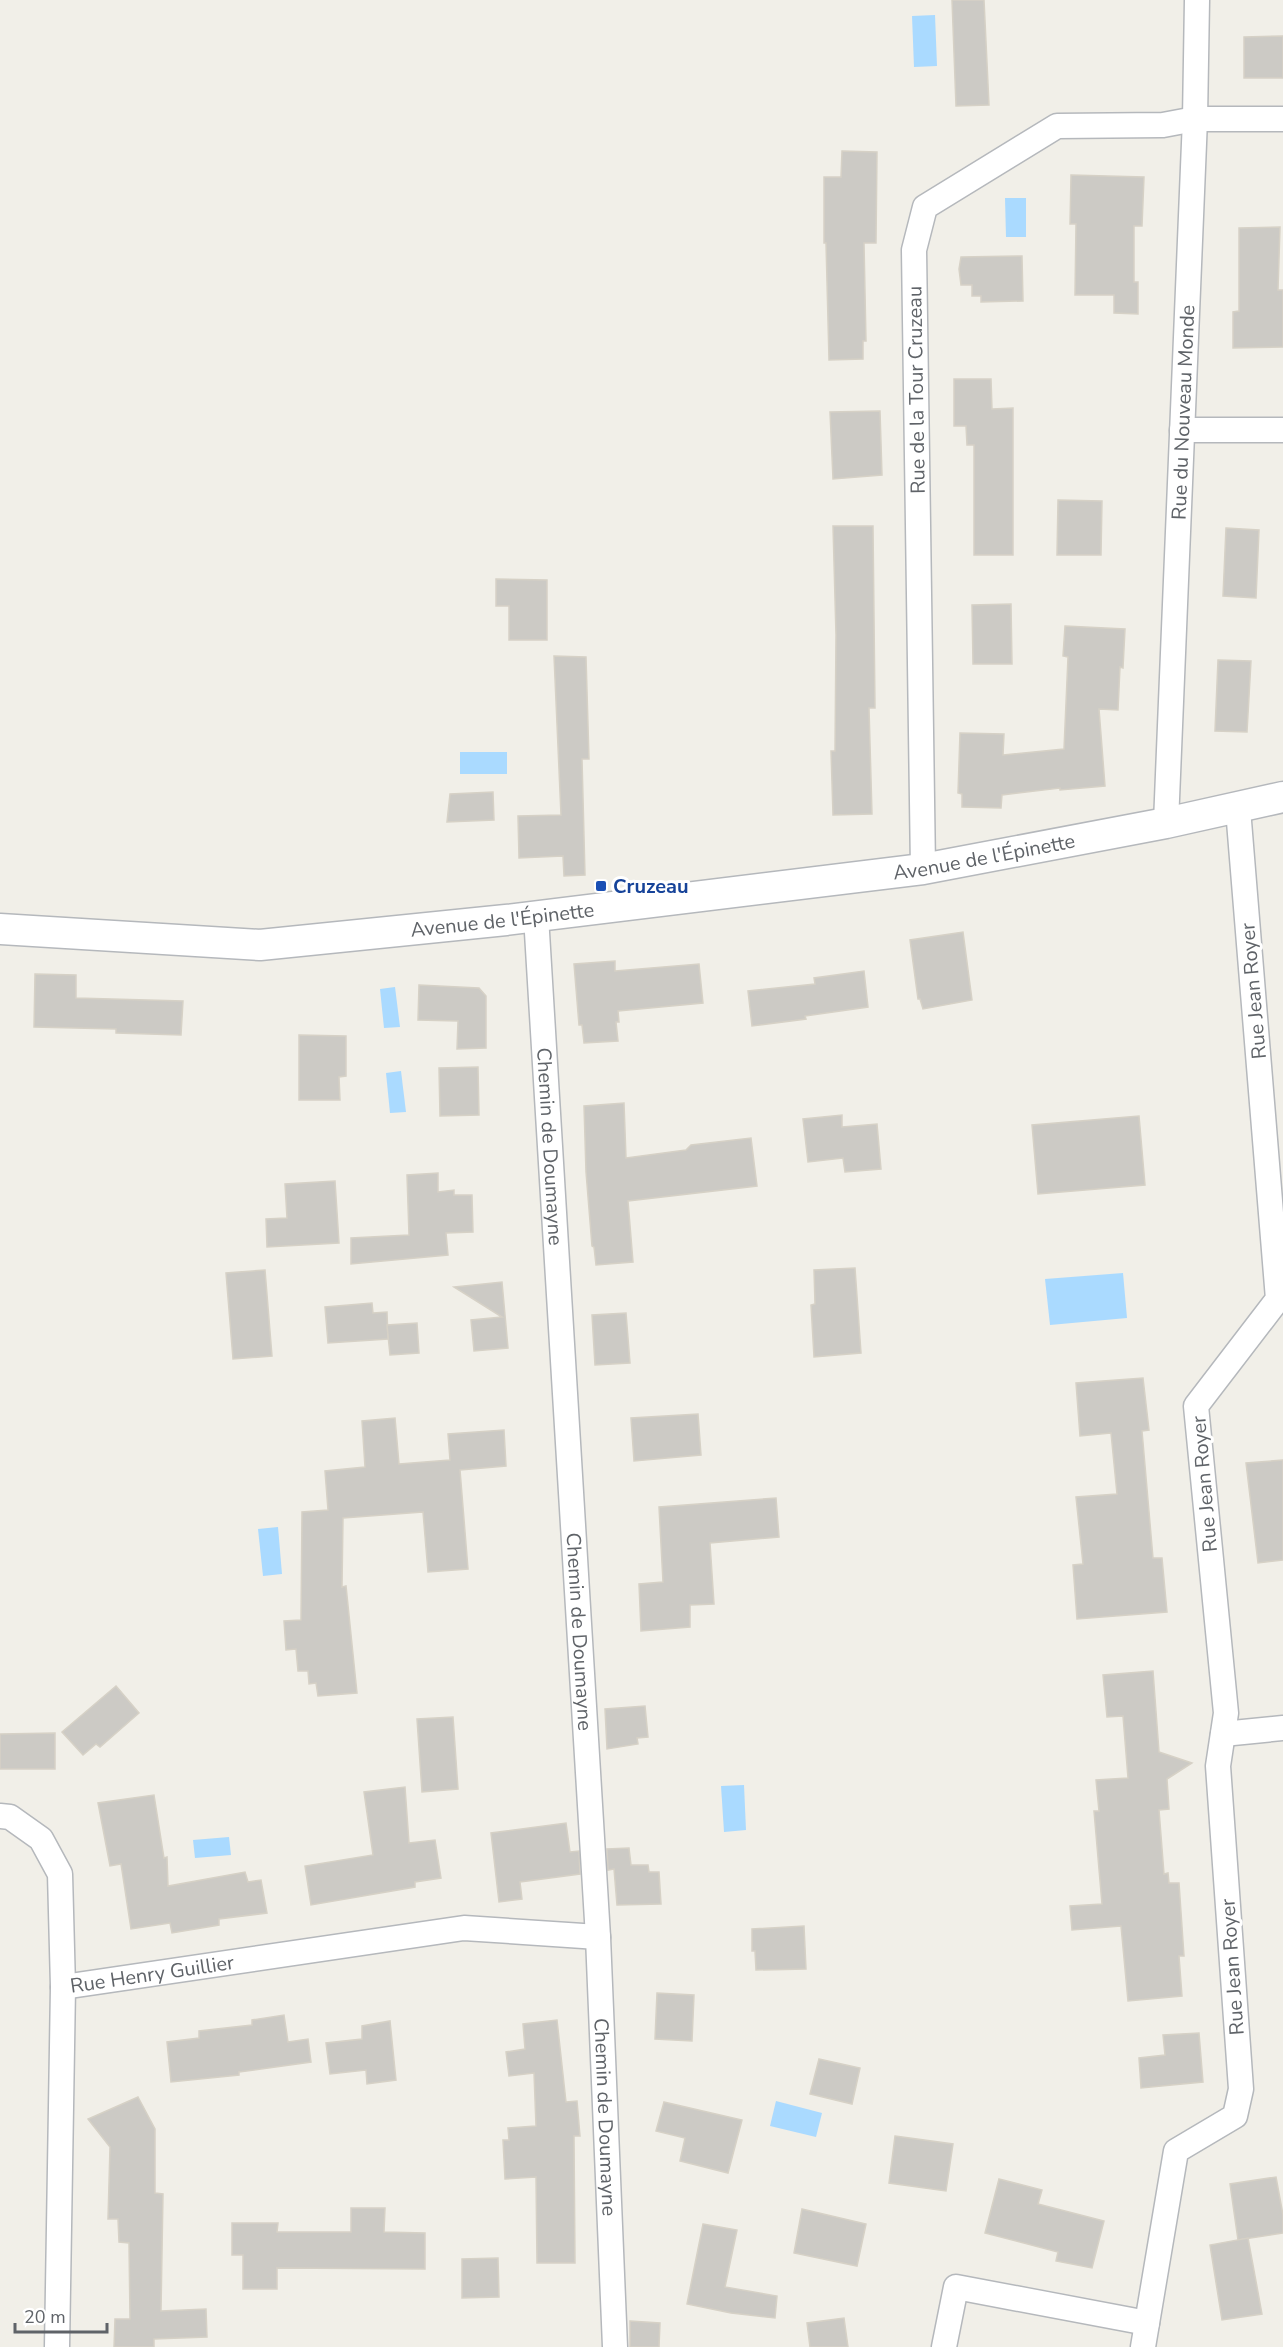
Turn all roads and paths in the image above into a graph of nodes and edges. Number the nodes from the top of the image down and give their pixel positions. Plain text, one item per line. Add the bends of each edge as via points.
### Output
1 (1197, 0) edge
2 (1283, 118) edge
3 (1195, 119) junction
4 (1182, 430) junction
5 (1283, 430) edge
6 (1283, 797) edge
7 (1238, 809) junction
8 (1166, 824) junction
9 (923, 869) junction
10 (536, 916) junction
11 (0, 929) edge
12 (1283, 1728) edge
13 (1223, 1734) junction
14 (0, 1816) edge
15 (598, 1937) junction
16 (63, 1987) junction
17 (1147, 2323) junction
18 (57, 2347) edge
19 (615, 2347) edge
20 (944, 2347) edge
21 (1143, 2347) edge

1 - 3 street, Rue du Nouveau Monde
2 - 3 street, Rue de la Tour Cruzeau
3 - 4 street, Rue du Nouveau Monde
3 - 9 street, Rue de la Tour Cruzeau via 1163,125 1057,126 925,207 914,250
4 - 5 street
4 - 8 street, Rue du Nouveau Monde
6 - 7 street, Avenue de l'Épinette
7 - 8 street, Avenue de l'Épinette
7 - 13 street, Rue Jean Royer via 1278,1299 1196,1407 1226,1713
8 - 9 street, Avenue de l'Épinette
9 - 10 street, Avenue de l'Épinette
10 - 11 street, Avenue de l'Épinette via 260,945
10 - 15 street, Chemin de Doumayne
12 - 13 street
13 - 17 street, Rue Jean Royer via 1218,1766 1241,2089 1235,2116 1176,2151
14 - 16 street via 10,1817 41,1839 60,1874
15 - 16 street, Rue Henry Guillier via 464,1928
15 - 19 street, Chemin de Doumayne
16 - 18 street, Rue Henry Guillier
17 - 20 street via 956,2287
17 - 21 street

